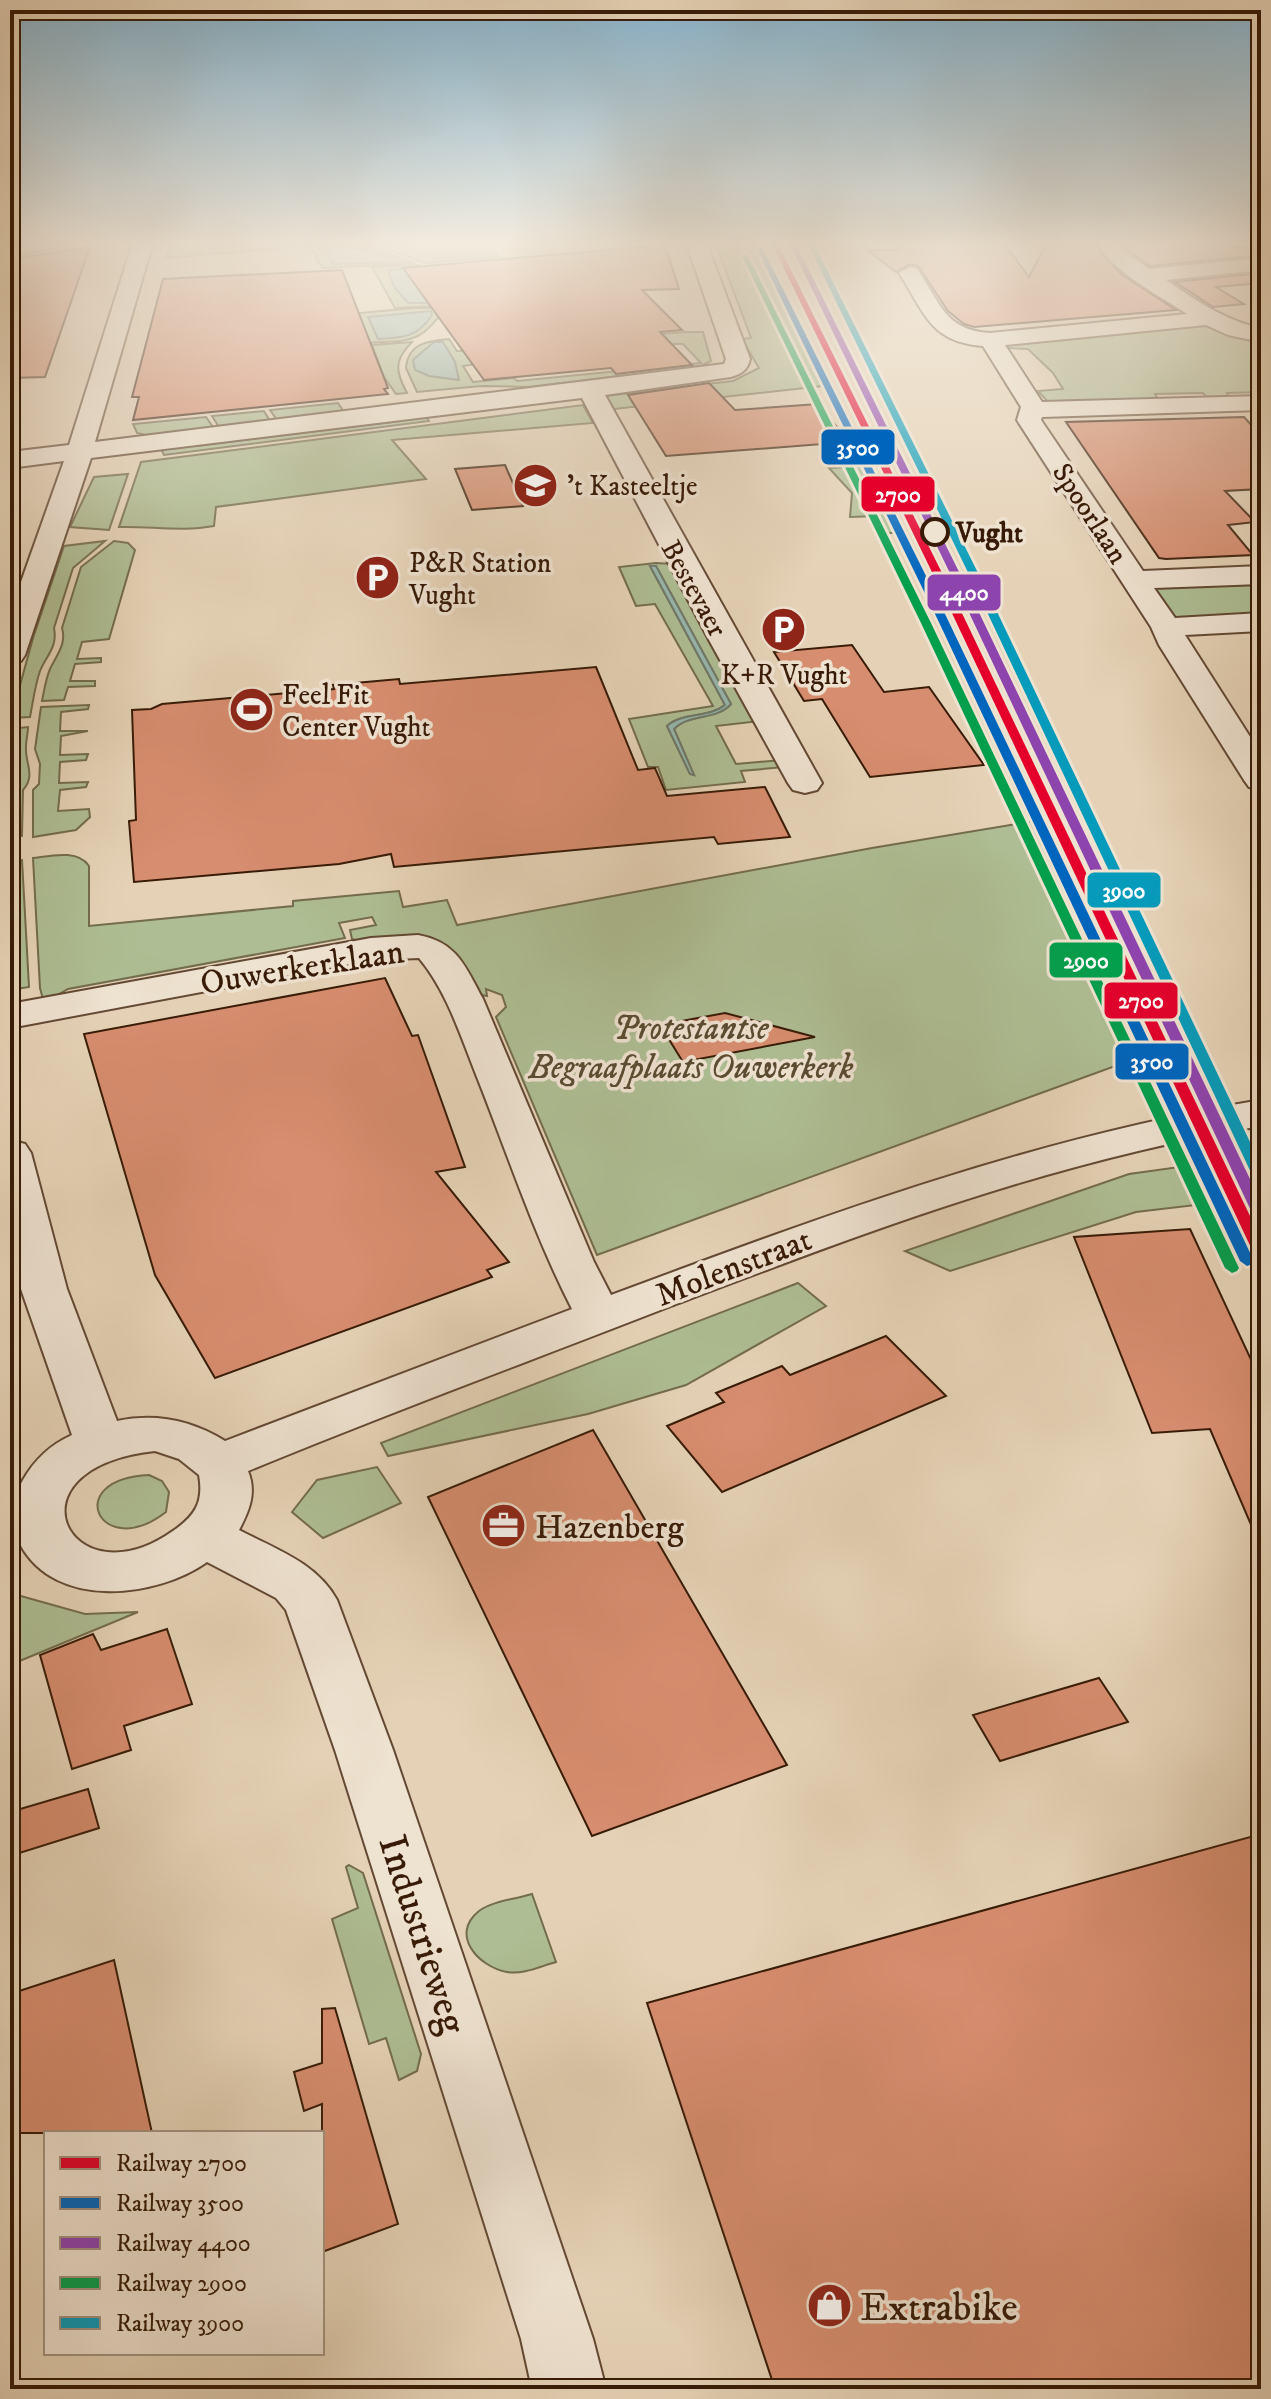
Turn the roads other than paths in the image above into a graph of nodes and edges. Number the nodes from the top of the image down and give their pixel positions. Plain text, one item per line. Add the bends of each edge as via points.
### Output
1 (109, 354) edge
2 (736, 354) edge
3 (999, 354) edge
4 (590, 390) junction
5 (1261, 403) edge
6 (1032, 410) junction
7 (80, 452) junction
8 (10, 460) edge
9 (1261, 575) edge
10 (1135, 580) junction
11 (1261, 622) edge
12 (1166, 627) junction
13 (10, 655) edge
14 (1261, 780) edge
15 (805, 783) dead end
16 (10, 1016) edge
17 (1261, 1113) edge
18 (10, 1153) edge
19 (599, 1317) junction
20 (100, 1443) junction
21 (219, 1463) junction
22 (25, 1536) edge
23 (206, 1537) junction
24 (569, 2389) edge

1 - 7 street
2 - 4 street via 737,365 731,370
3 - 6 street, Spoorlaan
4 - 7 street
4 - 15 street, Bestevaer
5 - 6 street
6 - 10 street, Spoorlaan via 1029,420
7 - 8 street
7 - 13 street
9 - 10 street
10 - 12 street, Spoorlaan
11 - 12 street
12 - 14 street, Spoorlaan
16 - 19 street, Ouwerkerklaan via 371,949 432,950 468,1007
17 - 19 street, Molenstraat via 1076,1151 952,1187
18 - 20 street via 44,1289
19 - 21 street, Molenstraat
20 - 21 street via 155,1433 206,1449
20 - 22 street via 52,1474
21 - 23 street via 227,1485 225,1505
22 - 23 street via 77,1566 107,1571 140,1570 172,1560
23 - 24 street, Industrieweg via 295,1584 310,1600 369,1764

